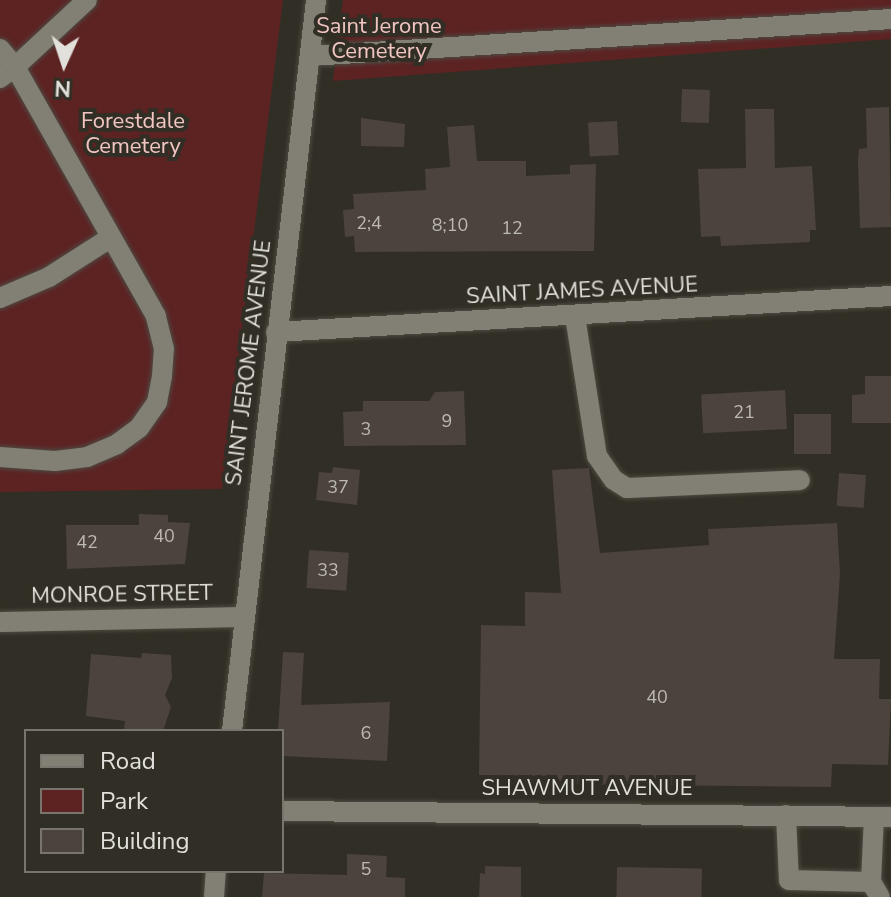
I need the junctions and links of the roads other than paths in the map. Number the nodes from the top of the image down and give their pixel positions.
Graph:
1 (87, 0) edge
2 (316, 0) edge
3 (891, 19) edge
4 (0, 49) edge
5 (310, 56) junction
6 (7, 73) edge
7 (110, 238) junction
8 (891, 296) edge
9 (0, 298) edge
10 (575, 316) junction
11 (276, 332) junction
12 (0, 457) edge
13 (800, 480) dead end
14 (245, 617) junction
15 (0, 622) edge
16 (232, 729) edge
17 (284, 811) edge
18 (786, 815) junction
19 (882, 817) edge
20 (216, 873) edge
21 (876, 889) edge
22 (214, 897) edge

1 - 6 street
2 - 5 street, SAINT JEROME AVENUE
3 - 5 street
4 - 6 street
5 - 11 street, SAINT JEROME AVENUE
6 - 7 street
7 - 9 street
7 - 12 street
8 - 10 street, SAINT JAMES AVENUE
10 - 11 street, SAINT JAMES AVENUE
10 - 13 street
11 - 14 street, SAINT JEROME AVENUE
14 - 15 street, MONROE STREET
14 - 16 street, SAINT JEROME AVENUE
17 - 18 street, SHAWMUT AVENUE
18 - 19 street, SHAWMUT AVENUE
18 - 21 street
19 - 21 street
20 - 22 street

